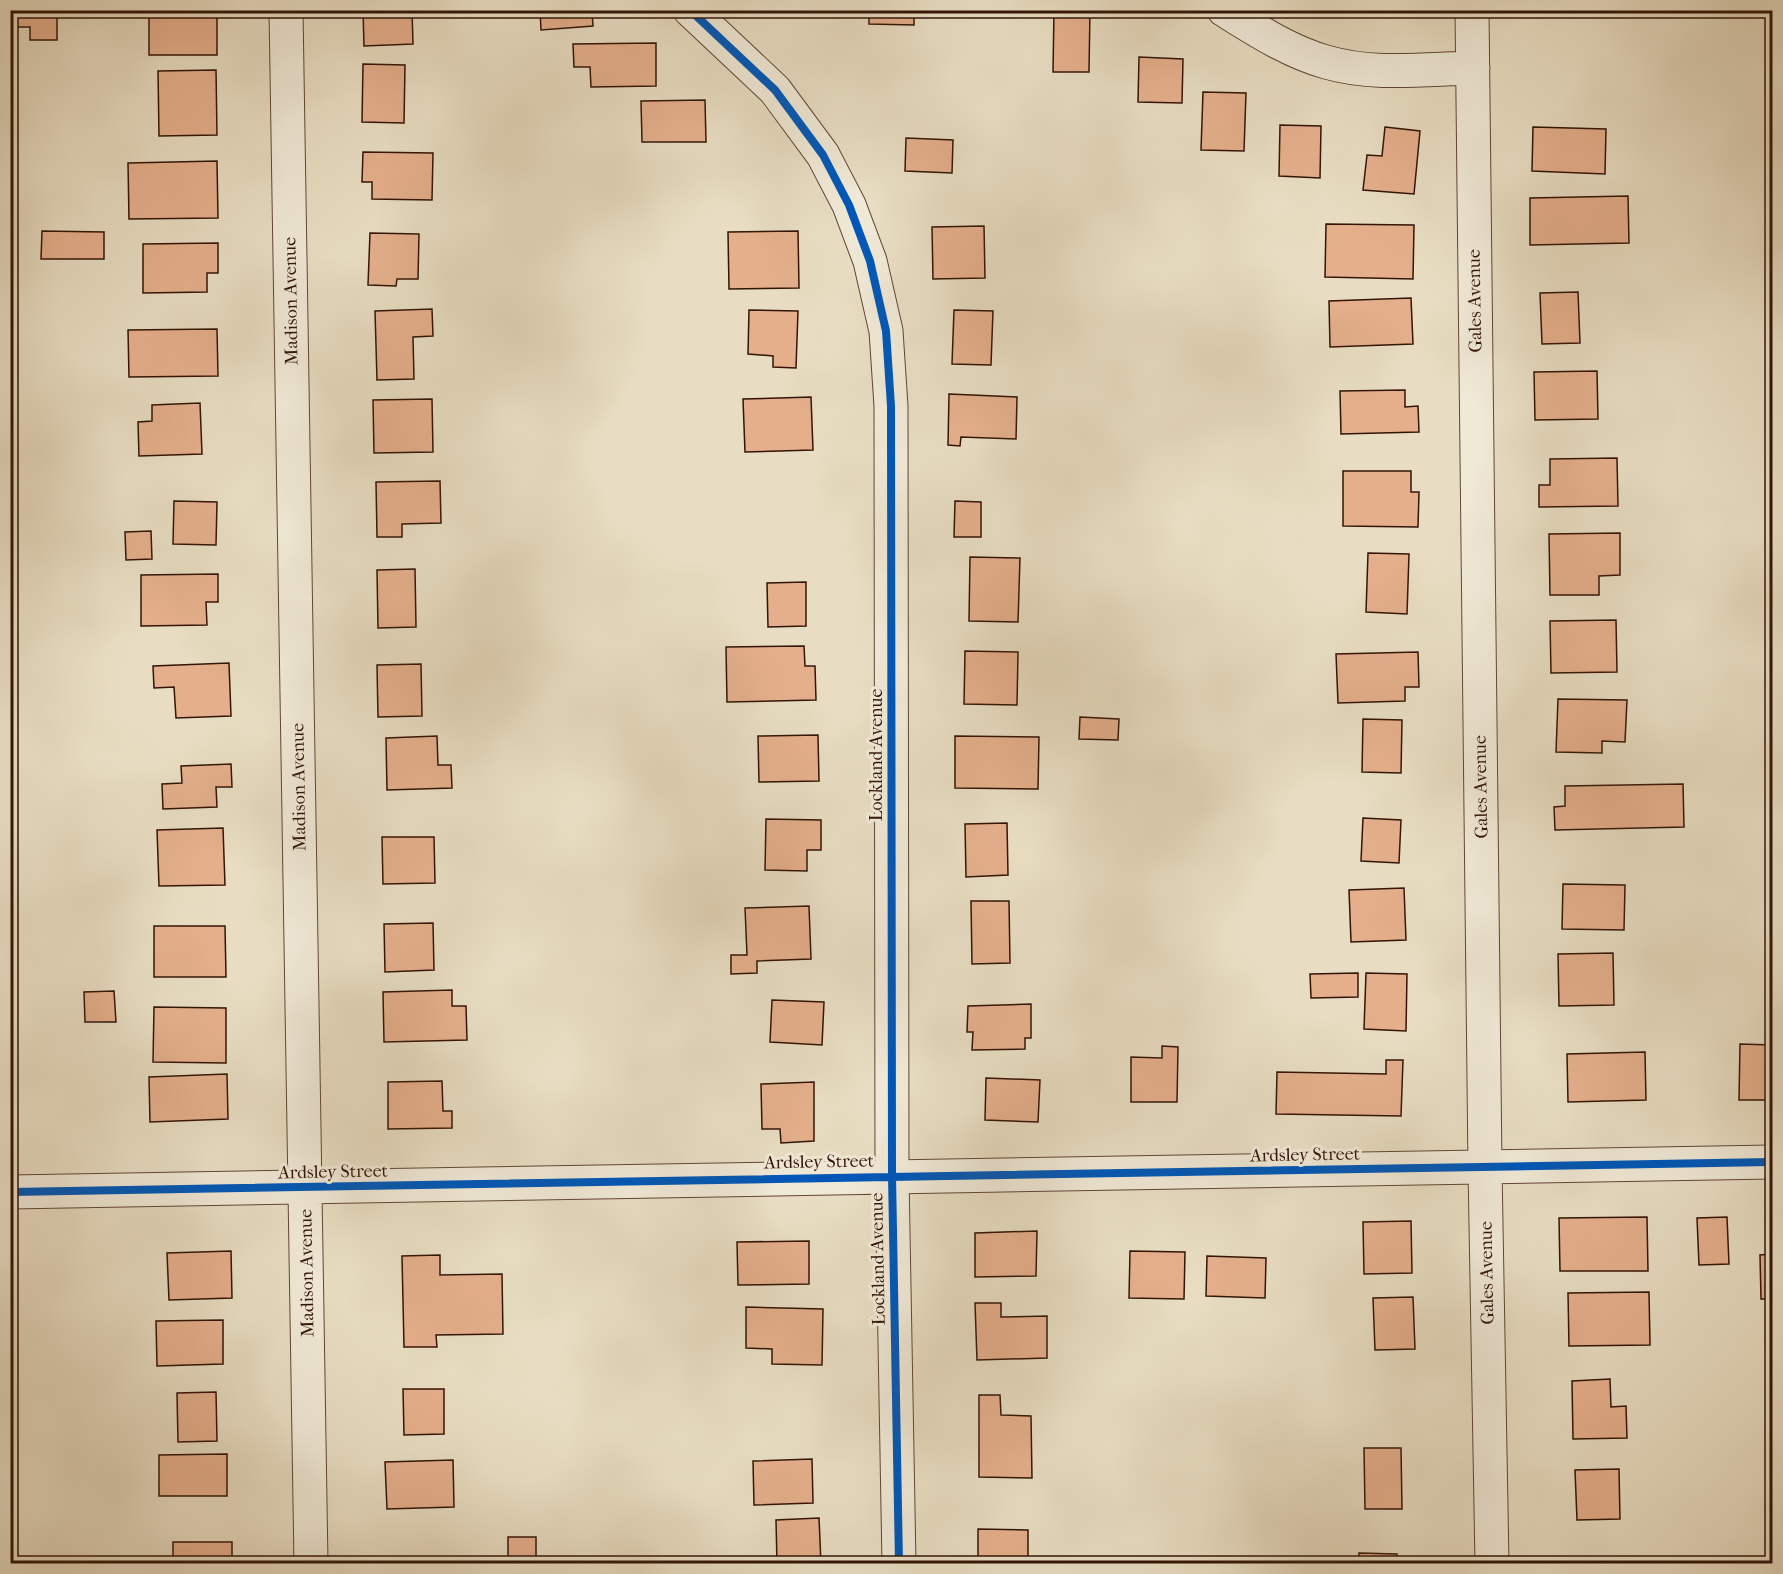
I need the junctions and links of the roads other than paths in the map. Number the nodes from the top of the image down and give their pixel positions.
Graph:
1 (286, 10) edge
2 (690, 10) edge
3 (1224, 10) edge
4 (1472, 10) edge
5 (1473, 68) junction
6 (1773, 1162) edge
7 (1485, 1168) junction
8 (892, 1175) junction
9 (306, 1187) junction
10 (10, 1192) edge
11 (311, 1563) edge
12 (898, 1563) edge
13 (1492, 1563) edge

1 - 9 street, Madison Avenue
2 - 8 street, Lockland Avenue
3 - 5 street
4 - 5 street, Gales Avenue
5 - 7 street, Gales Avenue
6 - 7 street, Ardsley Street
7 - 8 street, Ardsley Street
7 - 13 street, Gales Avenue
8 - 9 street, Ardsley Street
8 - 12 street, Lockland Avenue
9 - 10 street, Ardsley Street
9 - 11 street, Madison Avenue

